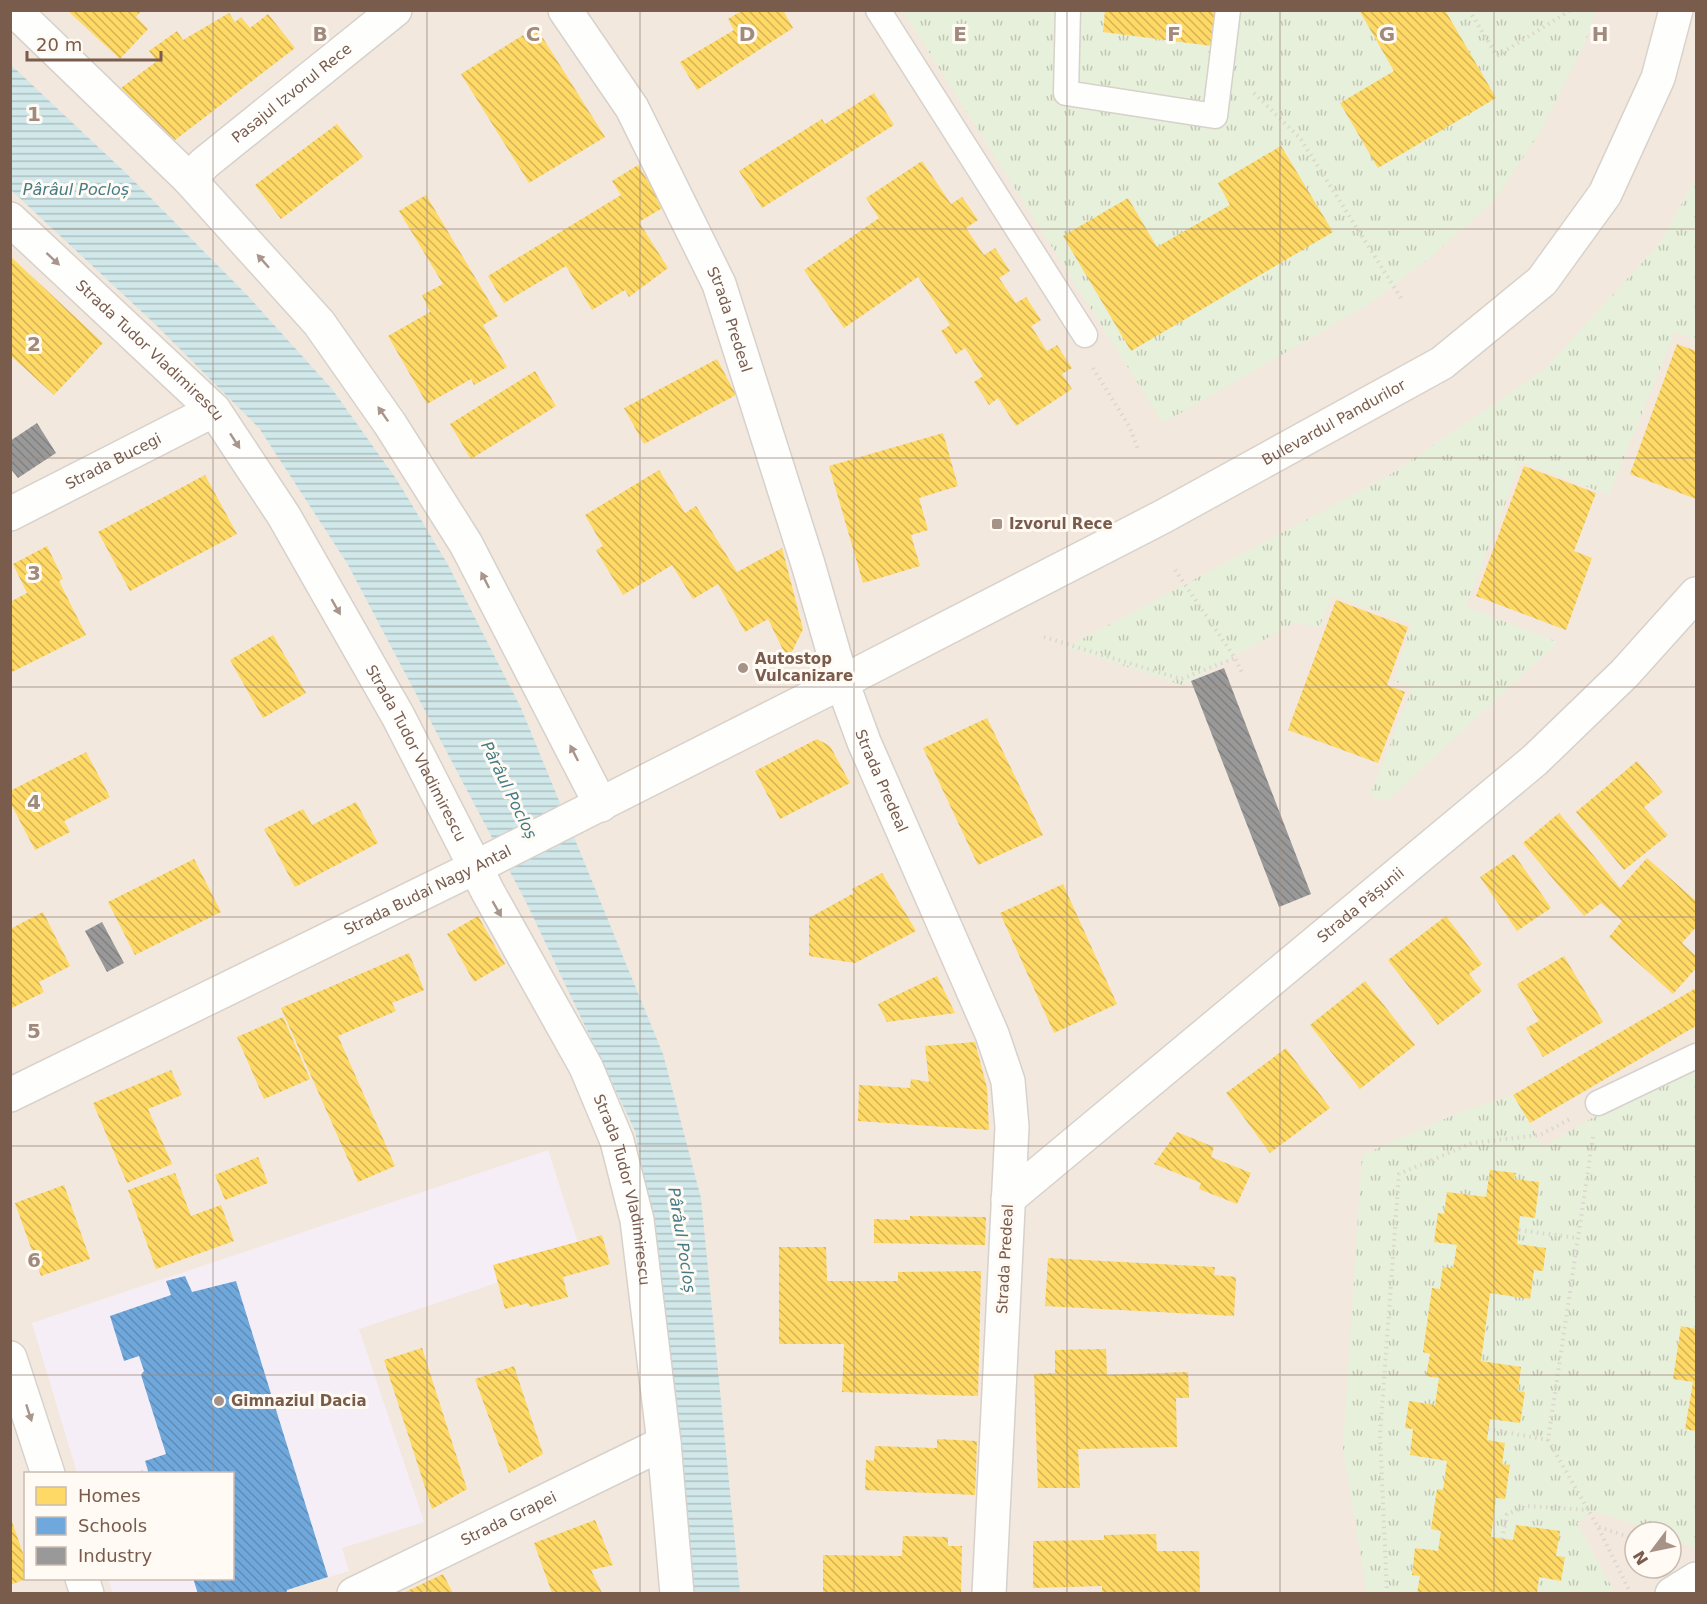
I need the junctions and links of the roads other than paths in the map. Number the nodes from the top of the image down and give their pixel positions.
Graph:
1 (14, 10) edge
2 (395, 10) edge
3 (565, 10) edge
4 (878, 10) edge
5 (1068, 10) edge
6 (1228, 10) edge
7 (1676, 10) edge
8 (189, 179) junction
9 (10, 219) edge
10 (1085, 334) road end
11 (214, 410) junction
12 (10, 514) edge
13 (1696, 594) edge
14 (842, 682) junction
15 (588, 812) junction
16 (479, 865) junction
17 (1696, 1056) edge
18 (10, 1095) edge
19 (1598, 1103) road end
20 (1008, 1199) junction
21 (10, 1358) edge
22 (664, 1443) junction
23 (48, 1472) edge
24 (1696, 1579) edge
25 (354, 1593) edge
26 (676, 1593) edge
27 (989, 1593) edge
28 (1672, 1593) edge

1 - 8 street
2 - 8 street, Pasajul Izvorul Rece
3 - 14 street, Strada Predeal
4 - 10 lane
5 - 6 lane
7 - 14 street, Bulevardul Pandurilor
15 -> 8 street
9 -> 11 street, Strada Tudor Vladimirescu
11 - 12 street, Strada Bucegi
11 -> 16 street, Strada Tudor Vladimirescu
13 - 20 street, Strada Pășunii
14 - 15 street, Strada Budai Nagy Antal
14 - 20 street, Strada Predeal
15 - 16 street, Strada Budai Nagy Antal
16 - 18 street, Strada Budai Nagy Antal
16 -> 22 street, Strada Tudor Vladimirescu
17 - 19 lane
20 - 27 street, Strada Predeal
21 -> 23 street
22 - 25 street, Strada Grapei
22 - 26 street, Strada Tudor Vladimirescu
24 - 28 street

